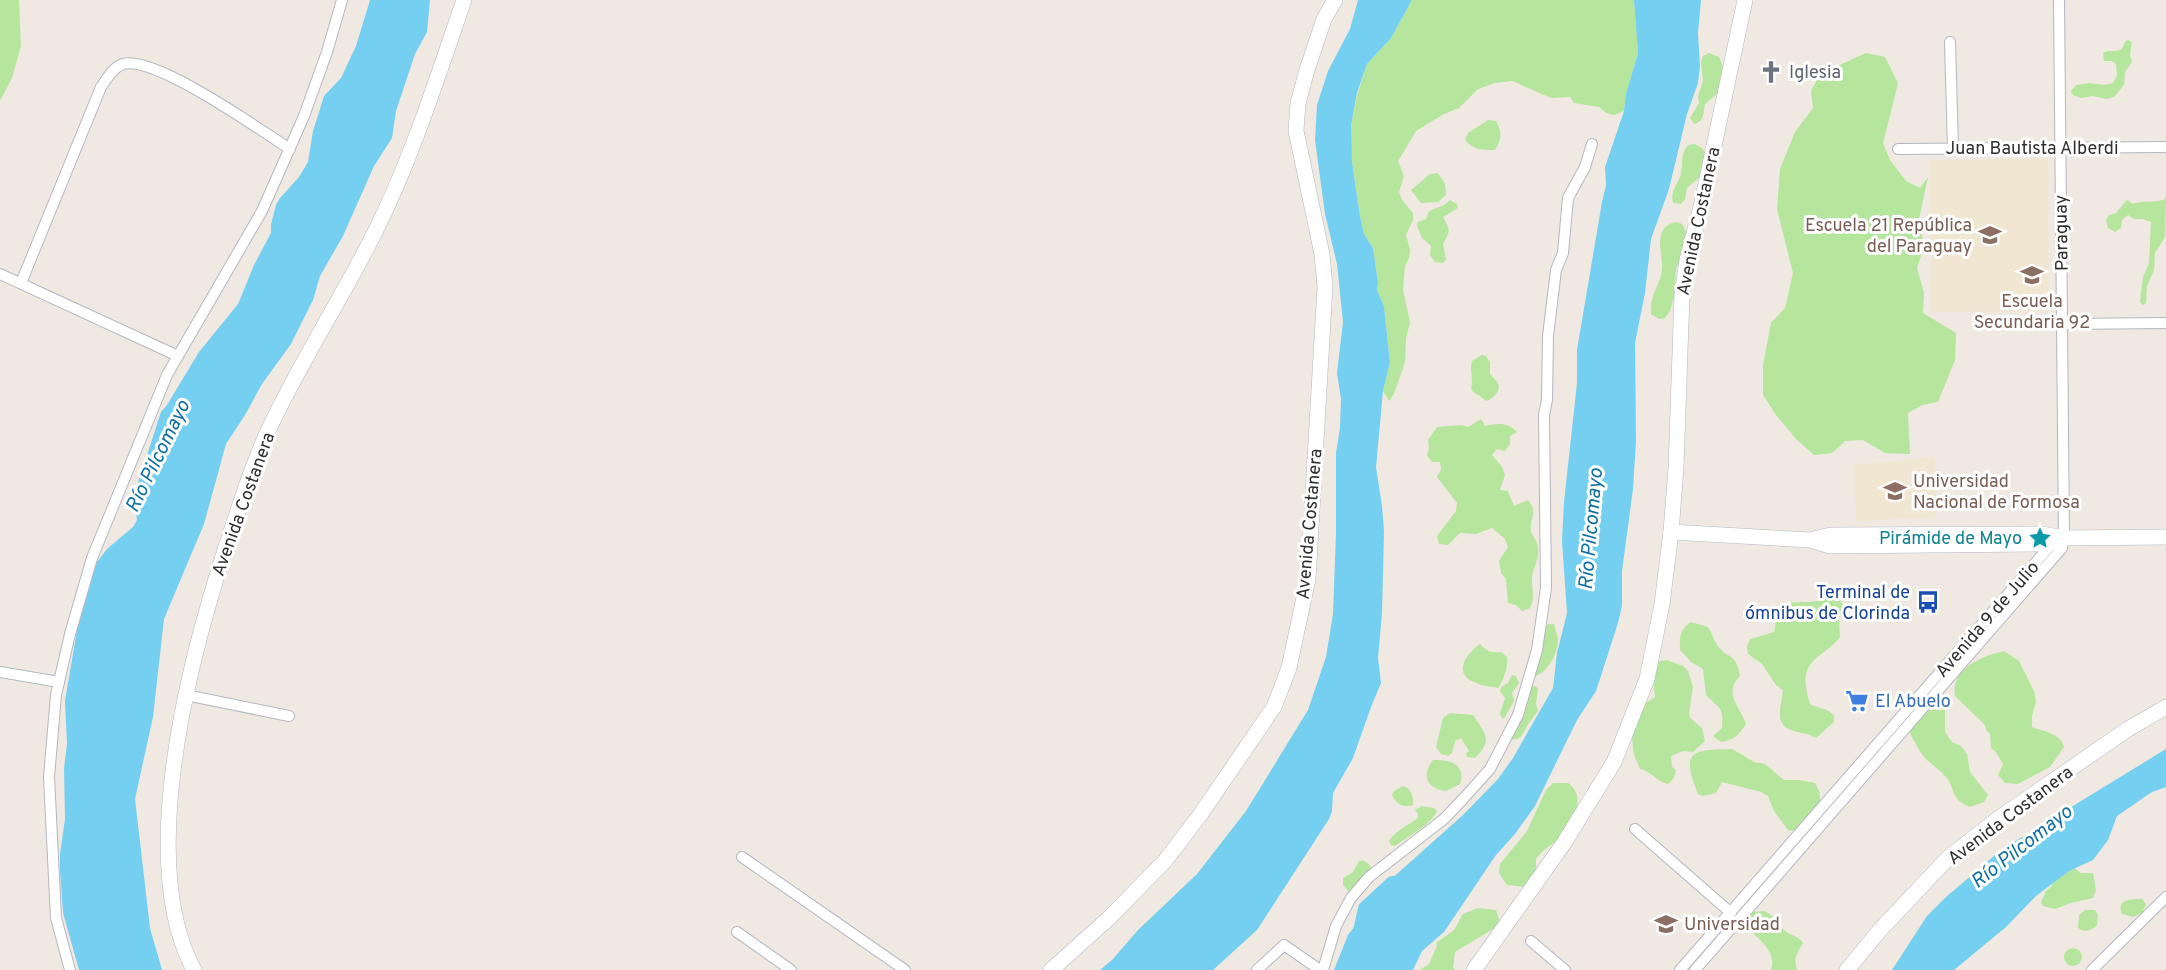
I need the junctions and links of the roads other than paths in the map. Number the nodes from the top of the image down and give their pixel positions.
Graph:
1 (342, 0) edge
2 (464, 0) edge
3 (1335, 0) edge
4 (1745, 0) edge
5 (2059, 0) edge
6 (1950, 42) dead end
7 (1592, 144) dead end
8 (2166, 147) edge
9 (2060, 148) junction
10 (290, 149) junction
11 (1898, 149) dead end
12 (1953, 149) junction
13 (0, 274) edge
14 (21, 283) junction
15 (2166, 323) edge
16 (2062, 324) junction
17 (178, 356) junction
18 (1671, 532) junction
19 (2166, 537) edge
20 (2064, 538) junction
21 (0, 672) edge
22 (59, 682) junction
23 (186, 695) junction
24 (2166, 707) edge
25 (289, 716) dead end
26 (1894, 734) junction
27 (1635, 829) dead end
28 (742, 857) dead end
29 (2166, 897) edge
30 (1731, 913) junction
31 (737, 932) dead end
32 (1531, 941) dead end
33 (1683, 969) edge
34 (70, 970) edge
35 (194, 970) edge
36 (791, 970) edge
37 (905, 970) edge
38 (1051, 970) edge
39 (1257, 970) edge
40 (1322, 970) edge
41 (1474, 970) edge
42 (1565, 970) edge
43 (1695, 970) edge
44 (1847, 970) edge
45 (2092, 970) edge

1 - 10 street
2 - 23 street, Avenida Costanera
3 - 38 street, Avenida Costanera
4 - 18 street, Avenida Costanera
5 - 9 street, Paraguay
6 - 12 street
7 - 40 street
8 - 9 street, Juan Bautista Alberdi
9 - 12 street, Juan Bautista Alberdi
9 - 16 street, Paraguay
10 - 14 street
10 - 17 street
11 - 12 street, Juan Bautista Alberdi
13 - 14 street
14 - 17 street
15 - 16 street
16 - 20 street, Paraguay
17 - 22 street
18 - 20 street
18 - 41 street, Avenida Costanera
19 - 20 street
20 - 26 street, Avenida 9 de Julio
21 - 22 street
22 - 34 street
23 - 25 street
23 - 35 street, Avenida Costanera
24 - 44 street, Avenida Costanera
26 - 30 street, Avenida 9 de Julio
26 - 43 street, Avenida 9 de Julio
27 - 30 street
28 - 37 street
29 - 45 street
30 - 33 street, Avenida 9 de Julio
31 - 36 street
32 - 42 street
39 - 40 street

